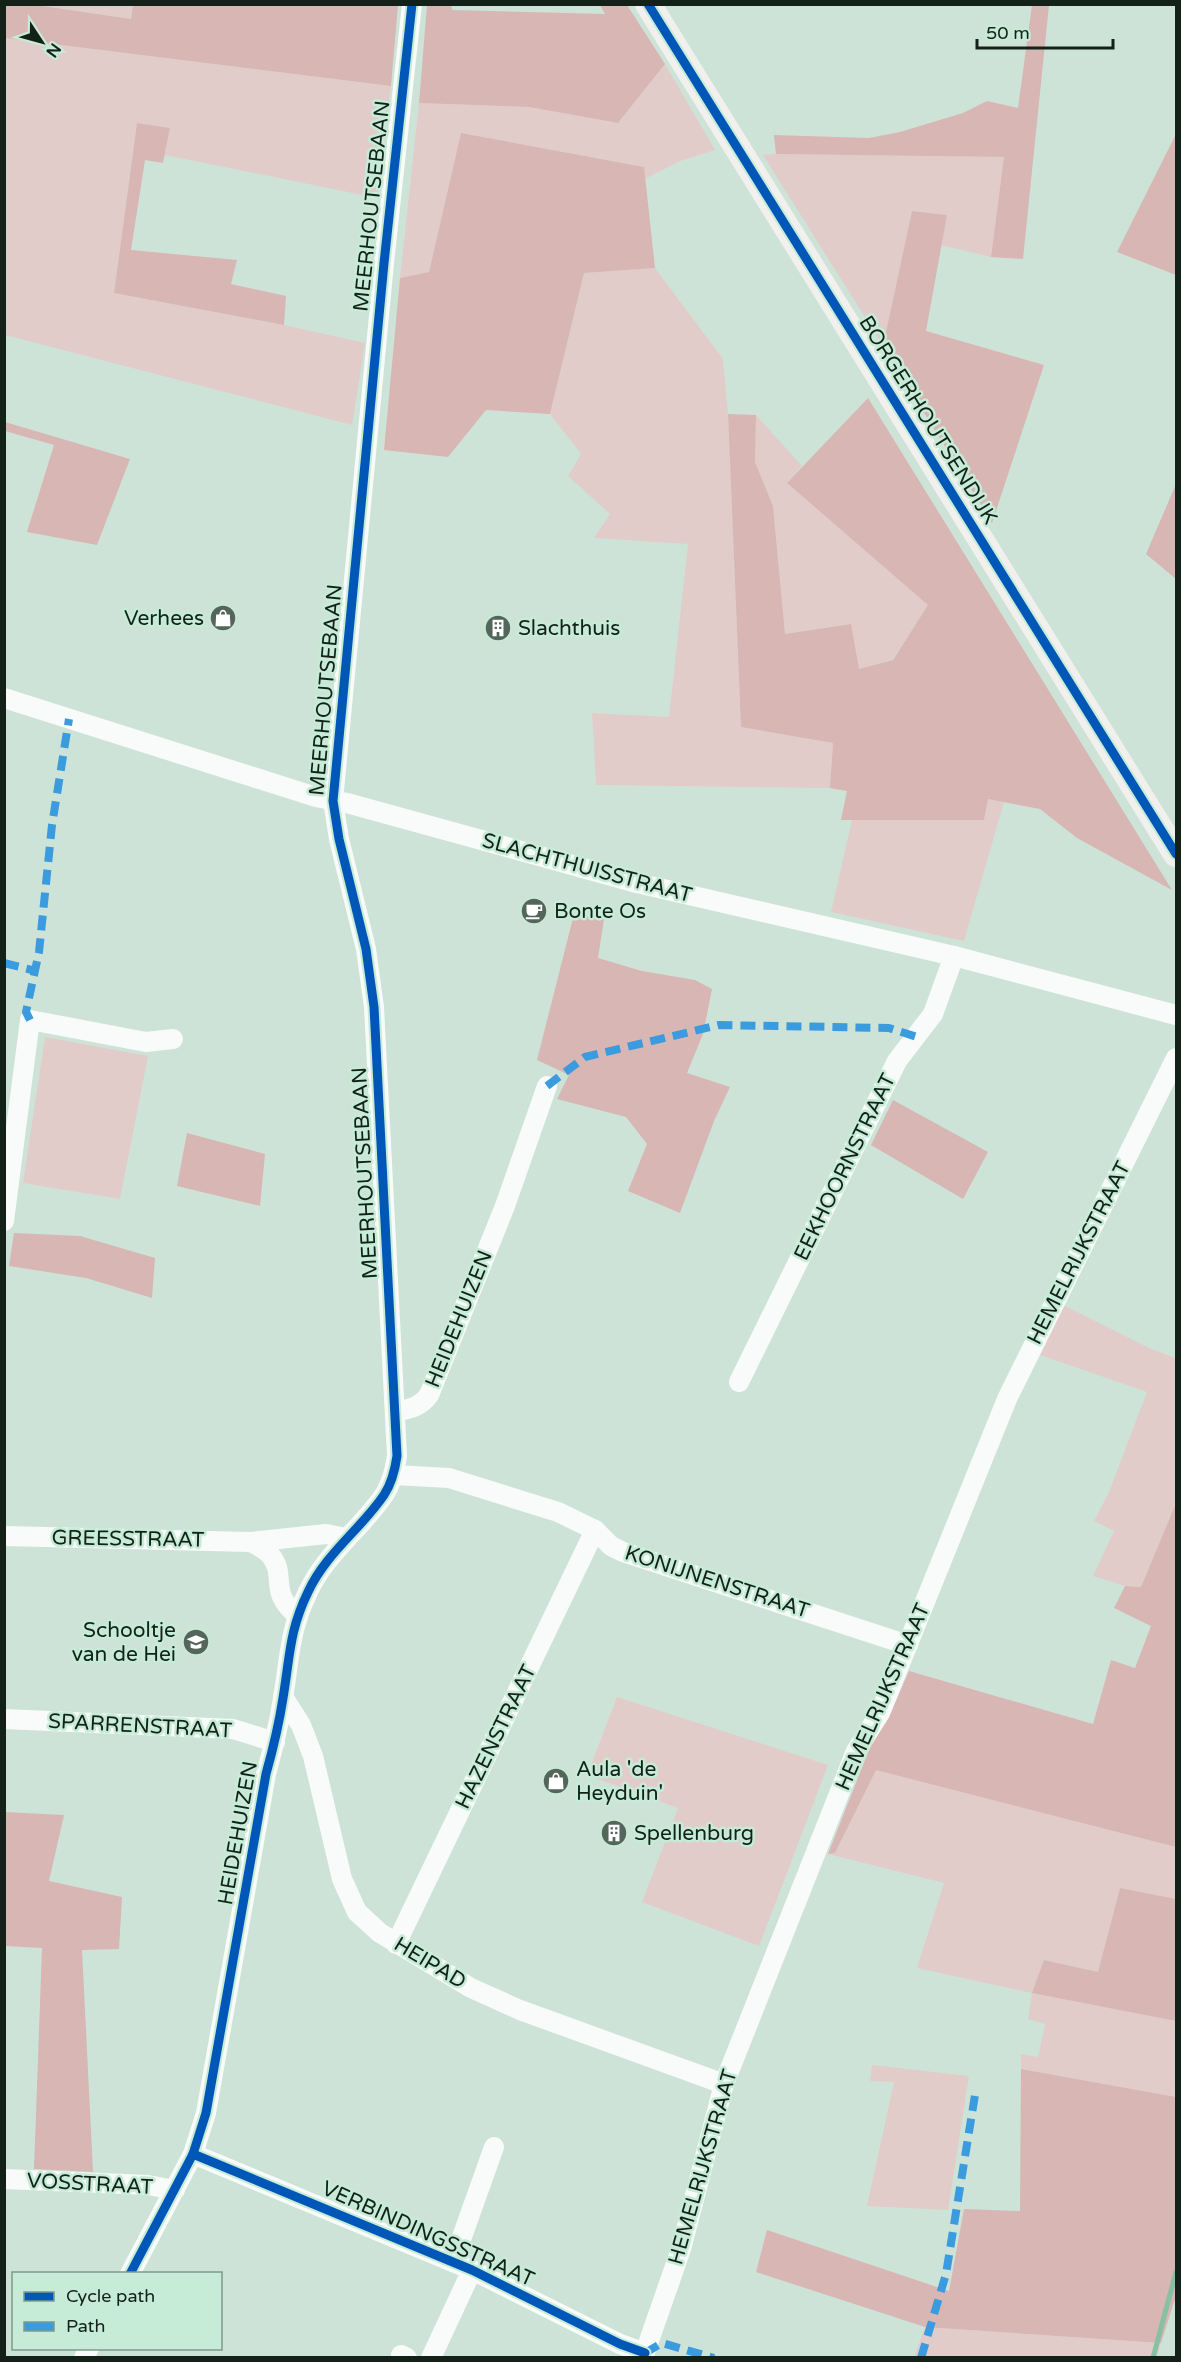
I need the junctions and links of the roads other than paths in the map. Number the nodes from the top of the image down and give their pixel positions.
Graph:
1 (412, 4) edge
2 (648, 4) edge
3 (4, 698) edge
4 (333, 801) junction
5 (1176, 854) edge
6 (954, 956) junction
7 (1176, 1015) edge
8 (173, 1039) dead end
9 (1176, 1058) edge
10 (547, 1086) dead end
11 (4, 1221) edge
12 (739, 1382) dead end
13 (395, 1412) junction
14 (394, 1475) junction
15 (596, 1530) junction
16 (4, 1536) edge
17 (346, 1538) junction
18 (251, 1542) junction
19 (297, 1615) junction
20 (908, 1645) junction
21 (283, 1697) junction
22 (4, 1719) edge
23 (275, 1742) junction
24 (396, 1944) junction
25 (724, 2084) junction
26 (494, 2147) dead end
27 (193, 2154) junction
28 (4, 2179) edge
29 (176, 2190) junction
30 (453, 2262) junction
31 (472, 2270) junction
32 (131, 2272) edge
33 (644, 2355) edge
34 (431, 2358) edge

1 - 4 street, MEERHOUTSEBAAN
2 - 5 main road, BORGERHOUTSENDIJK
3 - 4 street, SLACHTHUISSTRAAT
4 - 6 street, SLACHTHUISSTRAAT
4 - 13 street, MEERHOUTSEBAAN
6 - 7 street, SLACHTHUISSTRAAT
6 - 12 street, EEKHOORNSTRAAT
8 - 11 street
9 - 20 street, HEMELRIJKSTRAAT
10 - 13 street, HEIDEHUIZEN
13 - 14 street, HEIDEHUIZEN
14 - 15 street, KONIJNENSTRAAT
14 - 17 street, HEIDEHUIZEN
15 - 20 street, KONIJNENSTRAAT
15 - 24 street, HAZENSTRAAT
16 - 18 street, GREESSTRAAT
17 - 18 street, GREESSTRAAT
17 - 19 street, HEIDEHUIZEN
18 - 19 street
19 - 21 street, HEIDEHUIZEN
20 - 25 street, HEMELRIJKSTRAAT
21 - 23 street, HEIDEHUIZEN
21 - 24 street, HEIPAD
22 - 23 street, SPARRENSTRAAT
23 - 27 street, HEIDEHUIZEN
24 - 25 street, HEIPAD
25 - 33 street, HEMELRIJKSTRAAT
26 - 30 street, VERBINDINGSSTRAAT
27 - 29 street, HEIDEHUIZEN
27 - 30 street, VERBINDINGSSTRAAT
28 - 29 street, VOSSTRAAT
29 - 32 street, HEIDEHUIZEN
30 - 31 street, VERBINDINGSSTRAAT
31 - 33 street, VERBINDINGSSTRAAT
31 - 34 street, VERBINDINGSSTRAAT

